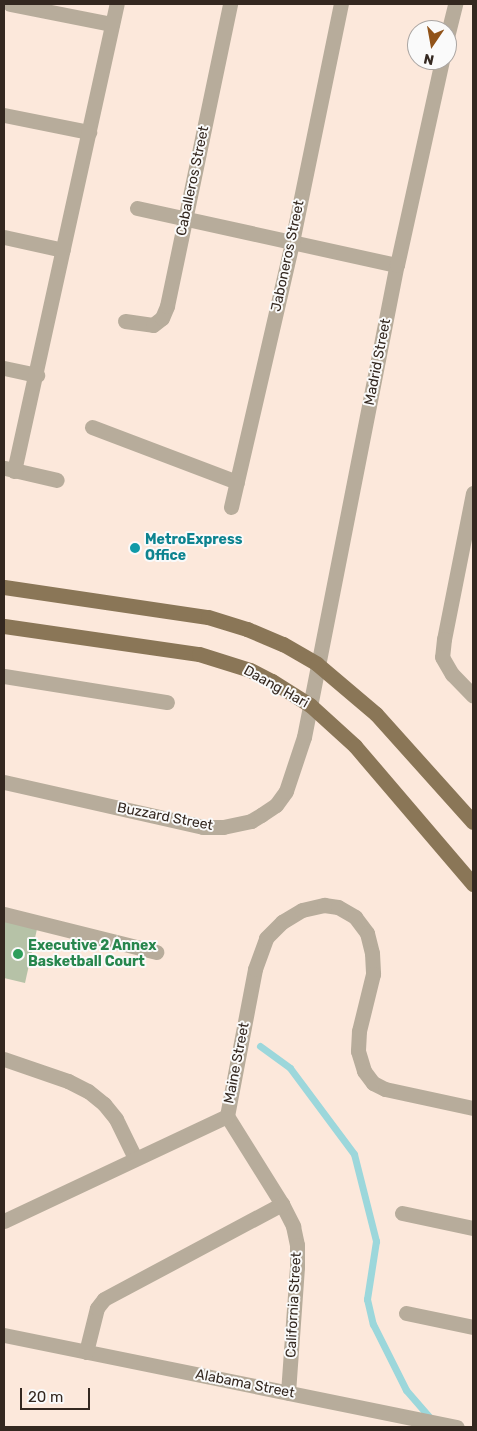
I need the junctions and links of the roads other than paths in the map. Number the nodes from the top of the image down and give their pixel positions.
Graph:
1 (10, 4) edge
2 (117, 4) edge
3 (227, 4) edge
4 (341, 4) edge
5 (455, 4) edge
6 (451, 20) edge
7 (112, 24) junction
8 (440, 70) edge
9 (4, 115) edge
10 (89, 132) junction
11 (137, 208) dead end
12 (185, 220) junction
13 (4, 237) edge
14 (292, 242) junction
15 (63, 250) junction
16 (397, 265) junction
17 (125, 321) dead end
18 (4, 368) edge
19 (37, 375) junction
20 (92, 427) dead end
21 (9, 469) edge
22 (57, 480) dead end
23 (237, 482) junction
24 (473, 493) edge
25 (231, 507) dead end
26 (4, 587) edge
27 (4, 626) edge
28 (317, 664) junction
29 (4, 676) edge
30 (473, 696) edge
31 (167, 702) dead end
32 (310, 705) junction
33 (4, 782) edge
34 (473, 822) edge
35 (473, 884) edge
36 (4, 914) edge
37 (156, 952) dead end
38 (4, 1060) edge
39 (473, 1108) edge
40 (227, 1116) junction
41 (135, 1158) junction
42 (282, 1204) junction
43 (402, 1213) dead end
44 (4, 1221) edge
45 (473, 1228) edge
46 (406, 1314) dead end
47 (473, 1327) edge
48 (4, 1335) edge
49 (86, 1352) junction
50 (288, 1393) junction
51 (457, 1427) edge

1 - 7 street
2 - 7 street
3 - 12 street, Caballeros Street
4 - 14 street, Jaboneros Street
5 - 6 street
7 - 10 street
8 - 16 street, Madrid Street
9 - 10 street
10 - 15 street
11 - 12 street
12 - 14 street
12 - 17 street, Caballeros Street
13 - 15 street
14 - 16 street
14 - 23 street, Jaboneros Street
15 - 19 street
16 - 28 street, Madrid Street
18 - 19 street
19 - 21 street
20 - 23 street
21 - 22 street
23 - 25 street, Jaboneros Street
24 - 30 street
26 - 28 main road
27 - 32 main road, Daang Hari
28 - 32 street, Madrid Street
28 - 34 main road
29 - 31 street
32 - 33 street, Buzzard Street
32 - 35 main road, Daang Hari
36 - 37 street
38 - 41 street
39 - 40 street, Maine Street
40 - 41 street, Maine Street
40 - 42 street, California Street
41 - 44 street, Maine Street
42 - 49 street
42 - 50 street, California Street
43 - 45 street
46 - 47 street
48 - 49 street, Alabama Street
49 - 50 street, Alabama Street
50 - 51 street, Alabama Street

